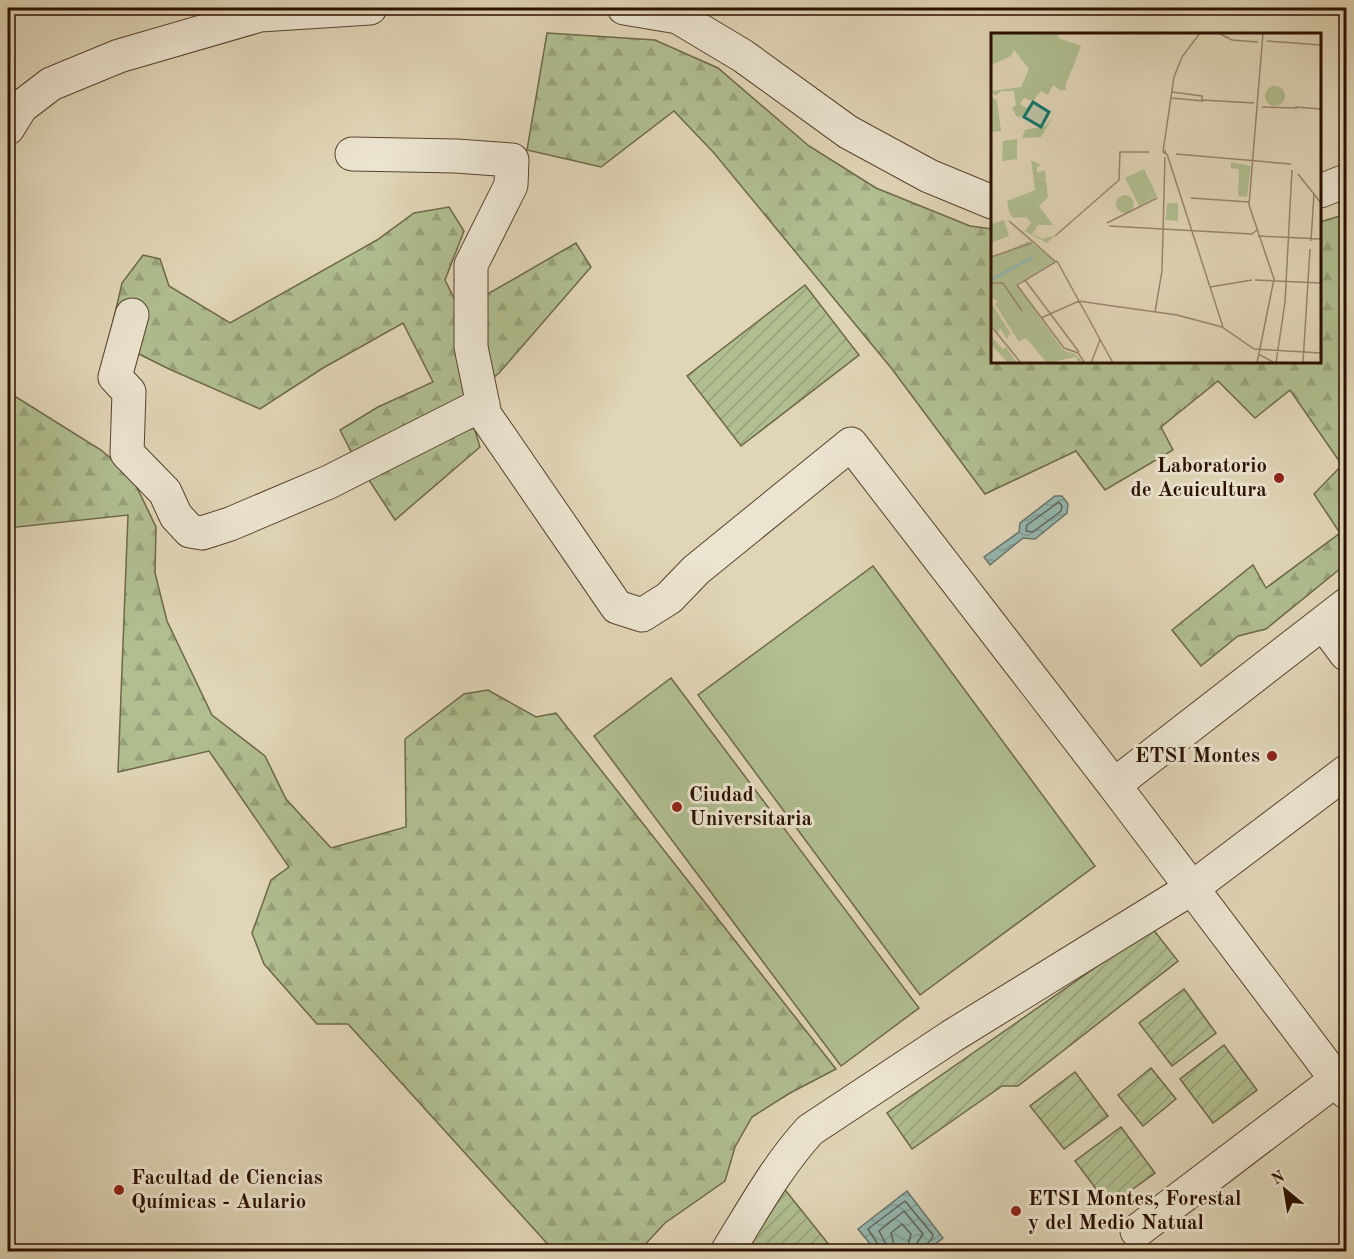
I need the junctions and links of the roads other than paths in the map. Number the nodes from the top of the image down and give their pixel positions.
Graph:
1 (370, 8) edge
2 (624, 8) edge
3 (8, 128) edge
4 (352, 154) dead end
5 (1347, 181) edge
6 (1321, 190) edge
7 (991, 201) edge
8 (132, 315) dead end
9 (483, 404) junction
10 (1335, 614) edge
11 (1347, 654) edge
12 (1347, 772) edge
13 (1114, 785) junction
14 (1192, 888) junction
15 (1342, 1086) edge
16 (1137, 1231) dead end
17 (727, 1251) edge

1 - 3 street
2 - 7 street
4 - 9 street
5 - 6 street
8 - 9 street
9 - 13 street
10 - 11 street
10 - 13 street
12 - 14 street
13 - 14 street
14 - 15 street
14 - 17 street
15 - 16 street

